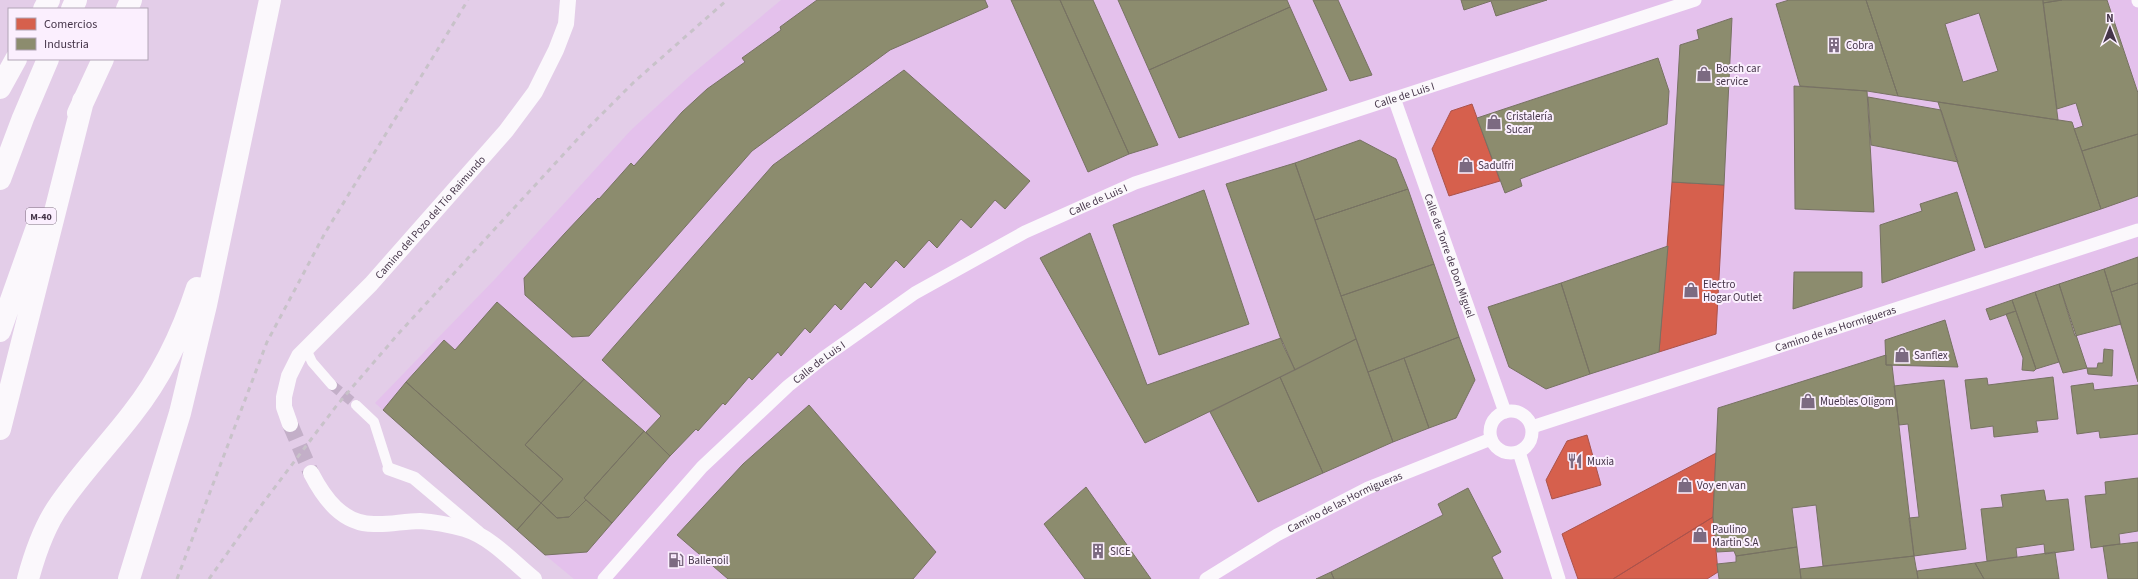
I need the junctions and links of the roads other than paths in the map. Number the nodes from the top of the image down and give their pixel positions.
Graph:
1 (270, 0) edge
2 (568, 0) edge
3 (1695, 0) edge
4 (15, 60) edge
5 (48, 60) edge
6 (103, 60) edge
7 (0, 88) edge
8 (1394, 98) junction
9 (83, 100) junction
10 (0, 179) edge
11 (228, 196) junction
12 (2138, 230) edge
13 (0, 331) edge
14 (306, 349) junction
15 (332, 385) tunnel mouth
16 (356, 405) tunnel mouth
17 (1505, 412) junction
18 (290, 424) tunnel mouth
19 (1532, 427) junction
20 (0, 429) edge
21 (1491, 439) junction
22 (1519, 452) junction
23 (389, 470) joint
24 (311, 473) tunnel mouth
25 (485, 538) junction
26 (28, 579) edge
27 (129, 579) edge
28 (534, 579) edge
29 (604, 579) edge
30 (1206, 579) edge
31 (1559, 579) edge

1 - 11 highway
2 - 14 street, Camino del Pozo del Tío Raimundo
3 - 8 street, Calle de Luis I
4 - 7 highway
5 - 10 highway
6 - 9 highway, M-40
8 - 17 street, Calle de Torre de Don Miguel
8 - 29 street, Calle de Luis I
9 - 13 highway, M-40
9 - 20 highway
11 - 26 highway
11 - 27 highway
12 - 19 street, Camino de las Hormigueras
14 - 15 street
14 - 18 street, Camino del Pozo del Tío Raimundo
16 - 23 street
17 - 19 street
17 - 21 street
19 - 22 street
21 - 22 street
21 - 30 street, Camino de las Hormigueras
22 - 31 street
23 - 25 street
24 - 25 street
25 - 28 street

